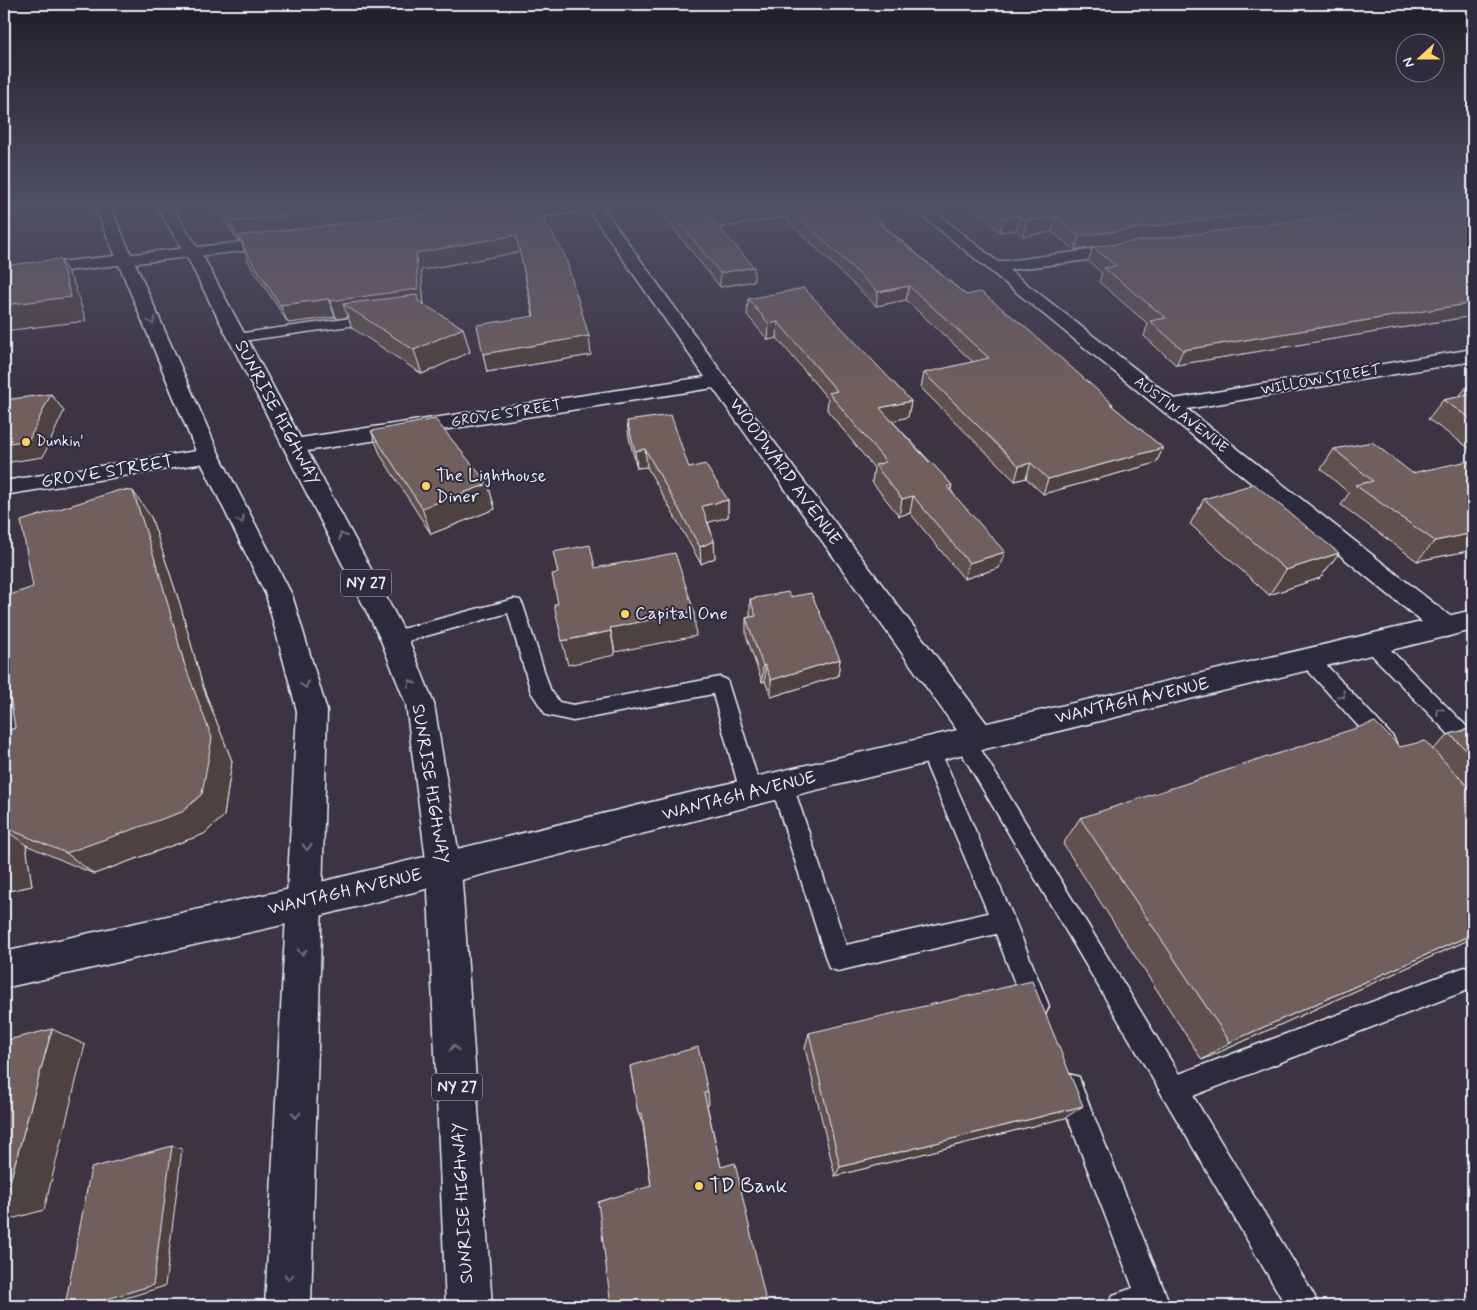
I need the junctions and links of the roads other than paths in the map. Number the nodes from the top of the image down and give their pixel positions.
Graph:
1 (78, 265) edge
2 (128, 265) edge
3 (199, 265) edge
4 (637, 265) edge
5 (993, 265) edge
6 (1009, 265) edge
7 (995, 267) junction
8 (4, 273) edge
9 (383, 318) edge
10 (236, 338) junction
11 (1473, 355) edge
12 (718, 381) junction
13 (1170, 406) junction
14 (294, 446) junction
15 (209, 456) junction
16 (4, 488) edge
17 (1460, 624) edge
18 (394, 638) junction
19 (1374, 644) junction
20 (1309, 659) junction
21 (973, 739) junction
22 (1473, 746) edge
23 (930, 750) junction
24 (1401, 759) edge
25 (782, 784) junction
26 (751, 792) junction
27 (444, 868) junction
28 (304, 903) junction
29 (1003, 921) junction
30 (4, 970) edge
31 (1473, 976) edge
32 (1046, 1031) edge
33 (1061, 1068) edge
34 (1173, 1090) junction
35 (288, 1306) edge
36 (469, 1306) edge
37 (1124, 1306) edge
38 (1303, 1306) edge

1 - 8 main road
2 -> 15 main road
3 - 10 main road, SUNRISE HIGHWAY / NY 27
4 - 12 main road, WOODWARD AVENUE
5 - 7 main road, AUSTIN AVENUE
6 - 7 main road
7 - 13 main road, AUSTIN AVENUE
9 - 10 lane
10 - 14 main road, SUNRISE HIGHWAY / NY 27
11 - 13 main road, WILLOW STREET
12 - 14 main road, GROVE STREET
12 - 21 main road, WOODWARD AVENUE
13 - 17 main road, AUSTIN AVENUE
18 -> 14 main road, SUNRISE HIGHWAY / NY 27
15 - 16 main road, GROVE STREET
15 -> 28 main road
17 - 19 main road, WANTAGH AVENUE
18 - 26 lane
27 -> 18 main road, SUNRISE HIGHWAY / NY 27
19 - 20 main road, WANTAGH AVENUE
22 -> 19 lane
20 - 21 main road, WANTAGH AVENUE
20 -> 24 lane
21 - 23 main road, WANTAGH AVENUE
21 - 34 lane
23 - 25 main road, WANTAGH AVENUE
23 - 29 lane
25 - 26 main road, WANTAGH AVENUE
25 - 29 lane
26 - 27 main road, WANTAGH AVENUE
27 - 28 main road, WANTAGH AVENUE
36 -> 27 main road, SUNRISE HIGHWAY / NY 27
28 - 30 main road, WANTAGH AVENUE
28 -> 35 main road
29 - 32 lane
31 - 34 lane
33 - 37 lane
34 - 38 lane

